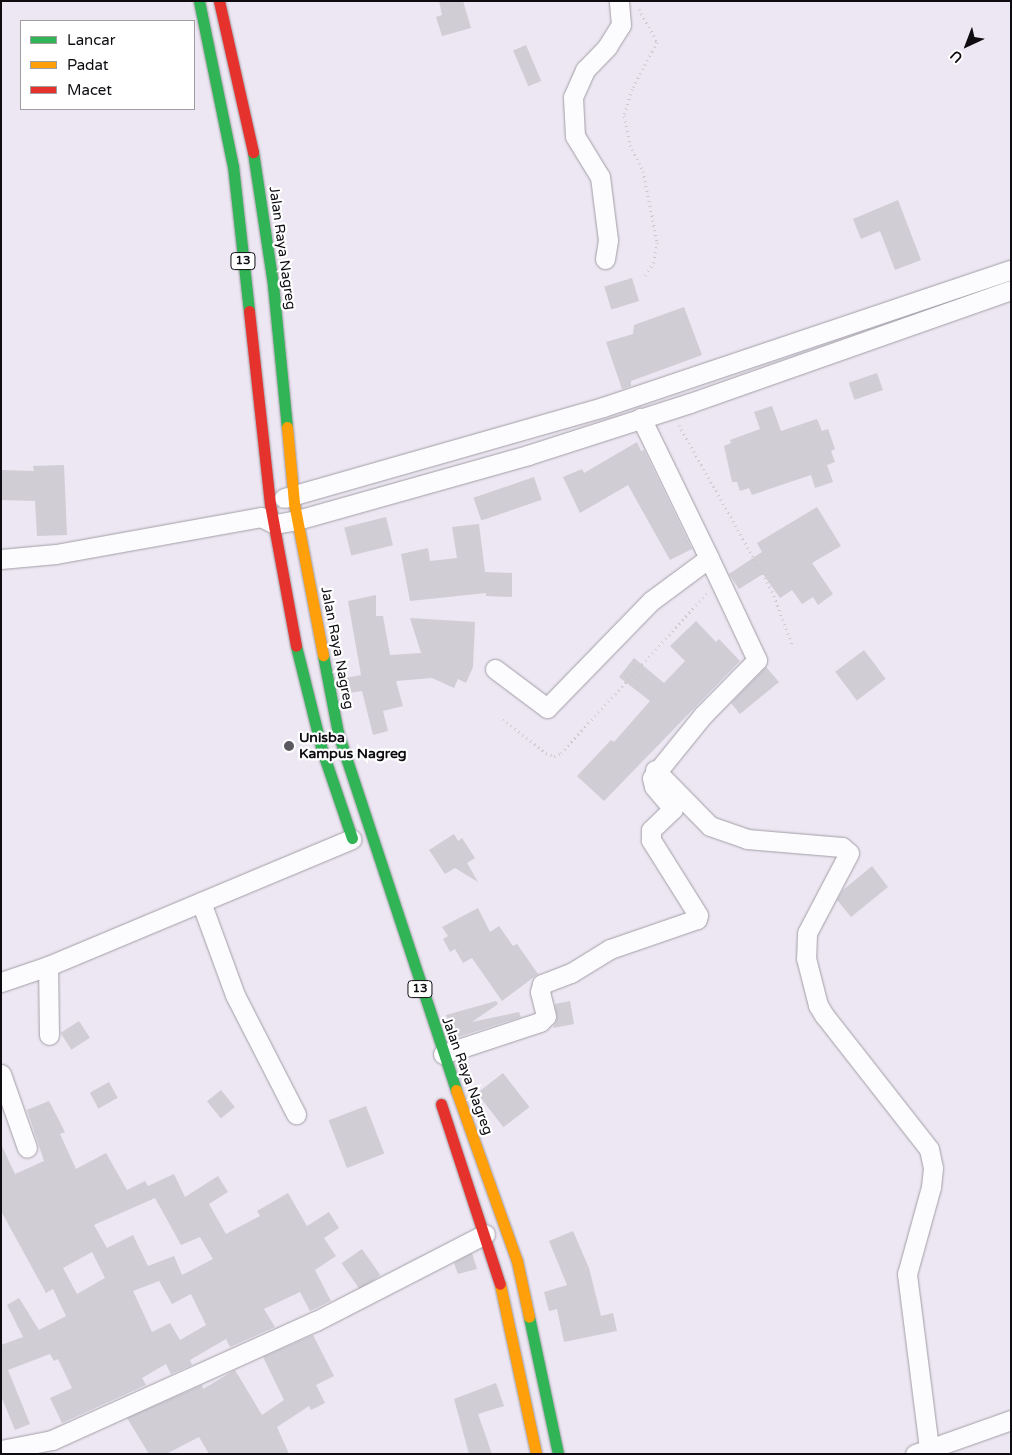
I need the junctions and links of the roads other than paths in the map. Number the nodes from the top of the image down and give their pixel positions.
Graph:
1 (199, 1) edge
2 (219, 1) edge
3 (619, 1) edge
4 (605, 259) dead end
5 (1011, 270) edge
6 (1011, 290) edge
7 (603, 407) junction
8 (641, 418) junction
9 (609, 429) junction
10 (293, 493) junction
11 (269, 515) junction
12 (297, 520) junction
13 (709, 558) junction
14 (1, 559) edge
15 (495, 669) dead end
16 (655, 770) junction
17 (354, 844) joint
18 (201, 902) junction
19 (48, 966) junction
20 (1, 982) edge
21 (49, 1035) dead end
22 (443, 1054) junction
23 (1, 1074) edge
24 (438, 1093) dead end
25 (296, 1114) dead end
26 (27, 1148) dead end
27 (485, 1234) junction
28 (1011, 1420) edge
29 (1, 1450) edge
30 (922, 1452) edge
31 (536, 1454) edge
32 (558, 1454) edge

1 - 11 highway, 13
2 - 10 highway, Jalan Raya Nagreg / 13
3 - 4 street
5 - 7 street
6 - 8 street
7 - 9 street
7 - 10 street
8 - 9 street
8 - 13 street
9 - 12 street
10 - 11 street
10 - 12 highway, Jalan Raya Nagreg / 13
11 - 12 street
11 - 14 street
11 - 17 highway, 13
12 - 22 highway, Jalan Raya Nagreg / 13
13 - 15 street
13 - 16 street
16 - 22 street
16 - 30 street
17 - 18 street
18 - 19 street
18 - 25 street
19 - 20 street
19 - 21 street
22 - 32 highway, Jalan Raya Nagreg / 13
23 - 26 street
24 - 27 highway
27 - 29 street
27 - 31 highway
28 - 30 street

